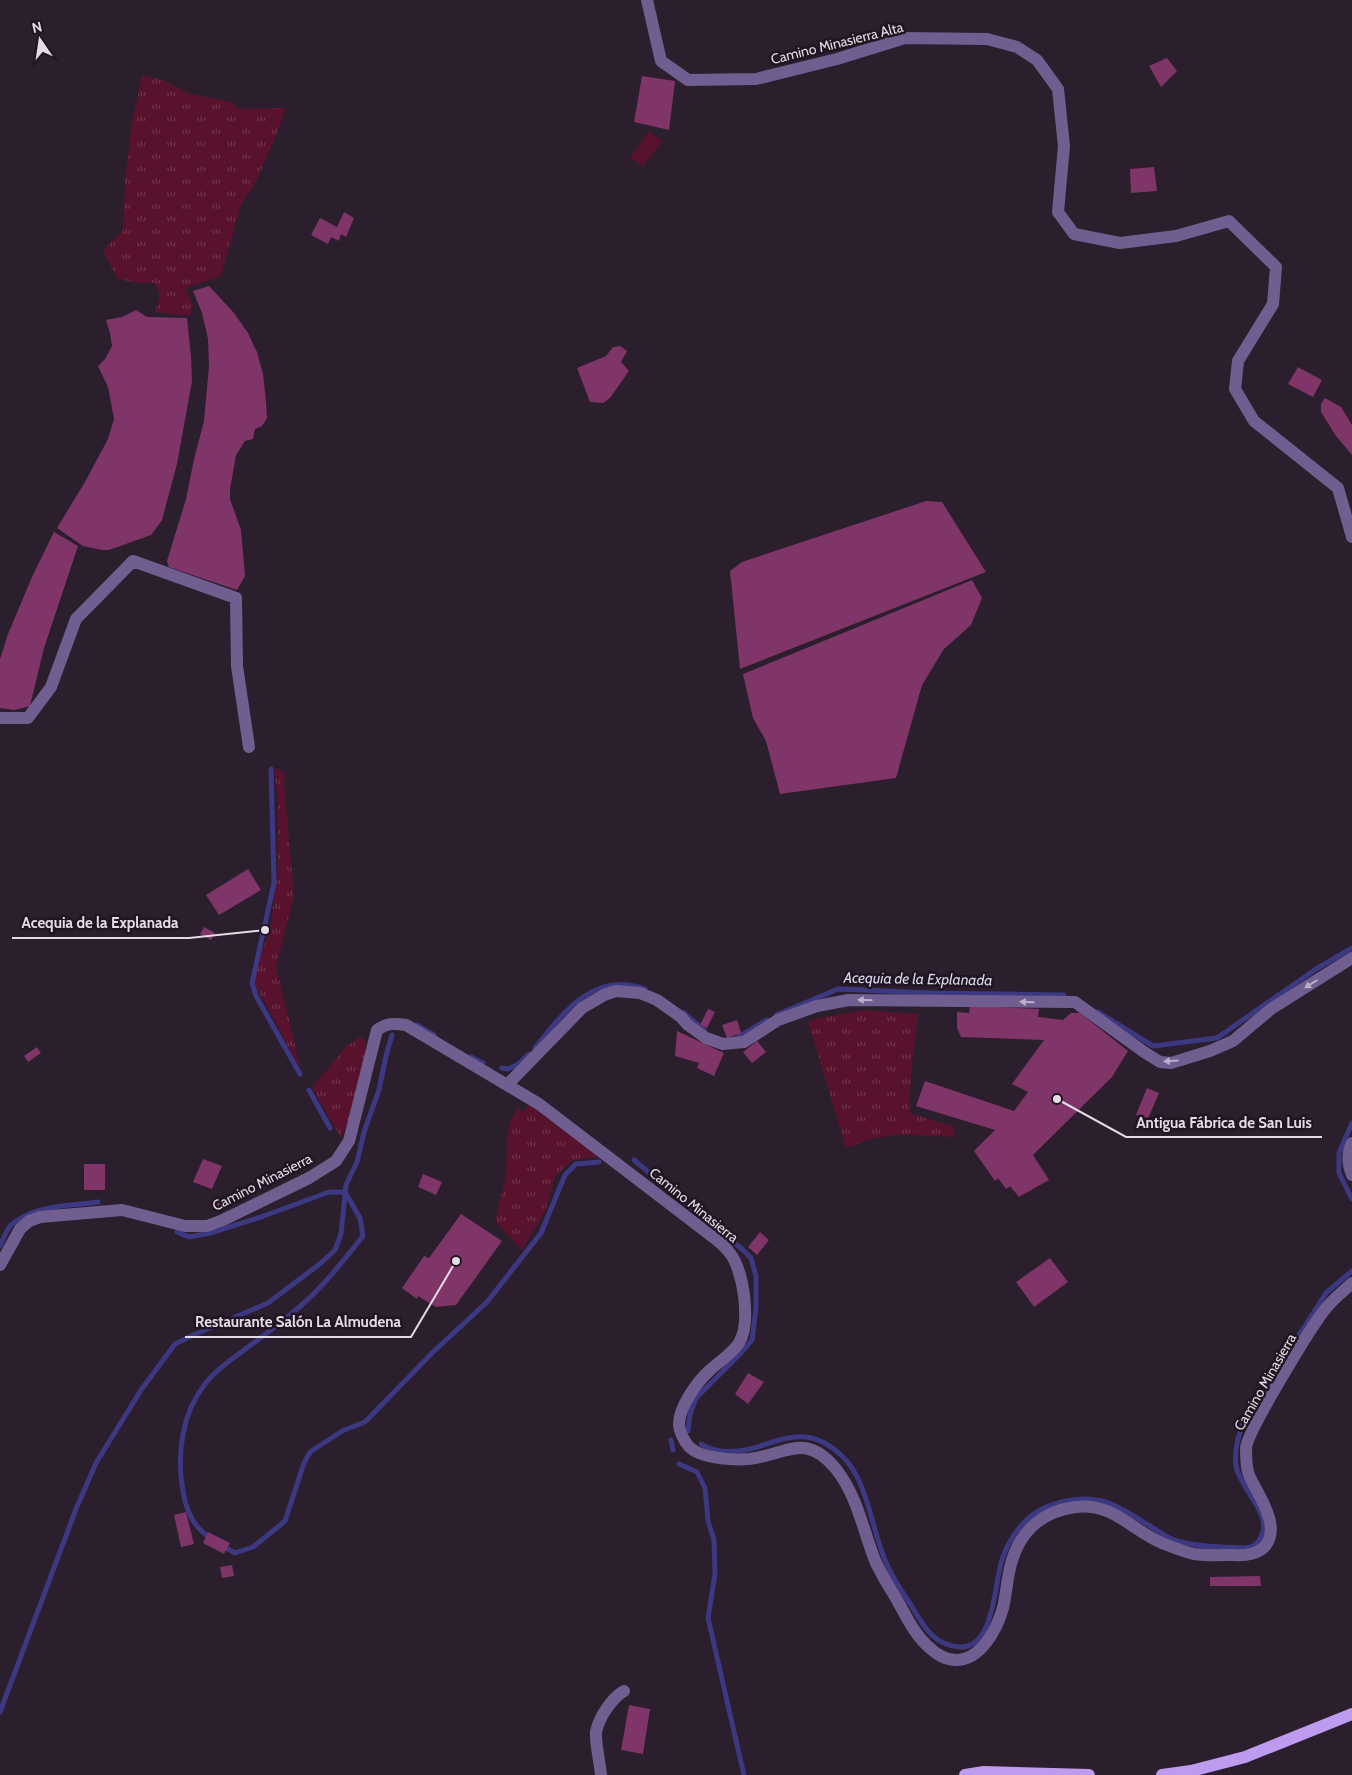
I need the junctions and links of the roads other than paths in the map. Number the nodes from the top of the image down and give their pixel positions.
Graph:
1 (647, 0) edge
2 (1352, 537) edge
3 (0, 718) edge
4 (250, 746) dead end
5 (1352, 958) edge
6 (508, 1084) junction
7 (1352, 1143) edge
8 (1352, 1175) edge
9 (0, 1265) edge
10 (1352, 1283) edge
11 (624, 1691) dead end
12 (1352, 1714) edge
13 (601, 1775) edge
14 (964, 1775) edge
15 (1089, 1775) edge
16 (1162, 1775) edge

1 - 2 street, Camino Minasierra Alta
3 - 4 street
5 -> 6 street
6 - 9 street, Camino Minasierra
6 - 10 street, Camino Minasierra
7 - 8 street
11 - 13 street
12 - 16 main road
14 - 15 main road

